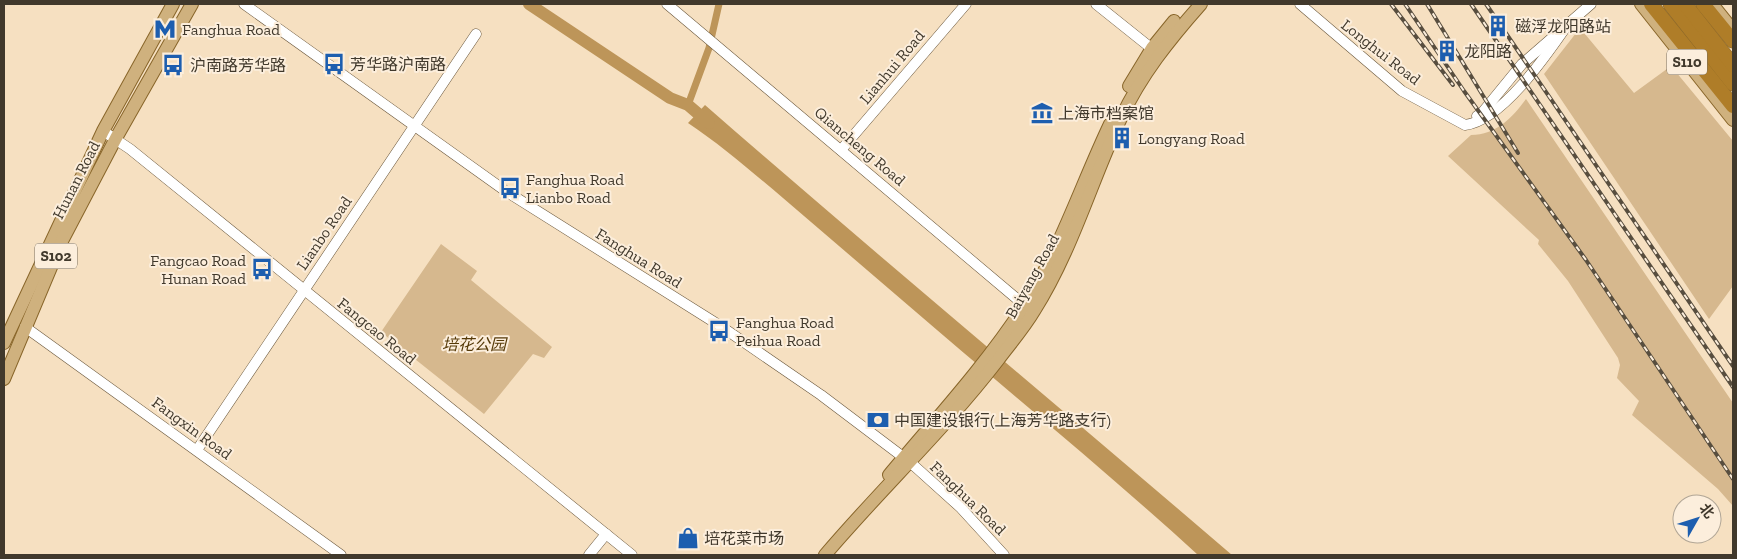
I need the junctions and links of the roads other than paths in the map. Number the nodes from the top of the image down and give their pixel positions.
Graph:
1 (173, 4) edge
2 (192, 4) edge
3 (244, 4) edge
4 (667, 4) edge
5 (966, 4) edge
6 (1096, 4) edge
7 (1190, 4) edge
8 (1201, 4) edge
9 (1300, 4) edge
10 (1590, 4) edge
11 (1641, 4) edge
12 (1651, 4) edge
13 (1666, 4) edge
14 (1670, 4) edge
15 (1684, 4) edge
16 (1688, 4) edge
17 (1703, 4) edge
18 (1712, 4) edge
19 (1733, 31) edge
20 (476, 34) dead end
21 (1733, 41) edge
22 (1156, 51) junction
23 (1733, 60) edge
24 (1733, 65) edge
25 (1733, 84) edge
26 (1733, 89) edge
27 (1733, 106) edge
28 (1733, 120) edge
29 (414, 127) junction
30 (103, 131) junction
31 (116, 138) junction
32 (841, 150) junction
33 (304, 292) junction
34 (1029, 309) junction
35 (25, 327) junction
36 (4, 343) edge
37 (4, 379) edge
38 (197, 450) junction
39 (907, 460) junction
40 (606, 534) junction
41 (341, 555) edge
42 (589, 555) edge
43 (632, 555) edge
44 (817, 555) edge
45 (825, 555) edge
46 (1004, 555) edge

1 - 30 main road, Hunan Road / S102
2 - 31 main road, Hunan Road / S102
3 - 29 street, Fanghua Road
4 - 32 street, Qiancheng Road
5 - 32 street, Lianhui Road
6 - 22 street
7 - 22 main road, Baiyang Road
8 - 22 main road, Baiyang Road
9 - 10 street, Longhui Road
11 - 28 main road, S110
12 - 27 highway
13 - 26 main road, S110
14 - 25 highway
15 - 24 highway
16 - 23 main road, S110
17 - 21 highway
18 - 19 main road
20 - 29 street, Lianbo Road
22 - 34 main road, Baiyang Road
29 - 33 street, Lianbo Road
29 - 39 street, Fanghua Road
30 - 31 street, Fangcao Road
30 - 36 main road, Hunan Road / S102
31 - 33 street, Fangcao Road
31 - 35 main road, Hunan Road / S102
32 - 34 street, Qiancheng Road
33 - 38 street, Lianbo Road
33 - 40 street, Fangcao Road
34 - 39 main road, Baiyang Road
35 - 37 main road, Hunan Road / S102
35 - 38 street, Fangxin Road
38 - 41 street, Fangxin Road
39 - 44 main road, Baiyang Road
39 - 45 main road, Baiyang Road
39 - 46 street, Fanghua Road
40 - 42 street
40 - 43 street, Fangcao Road

